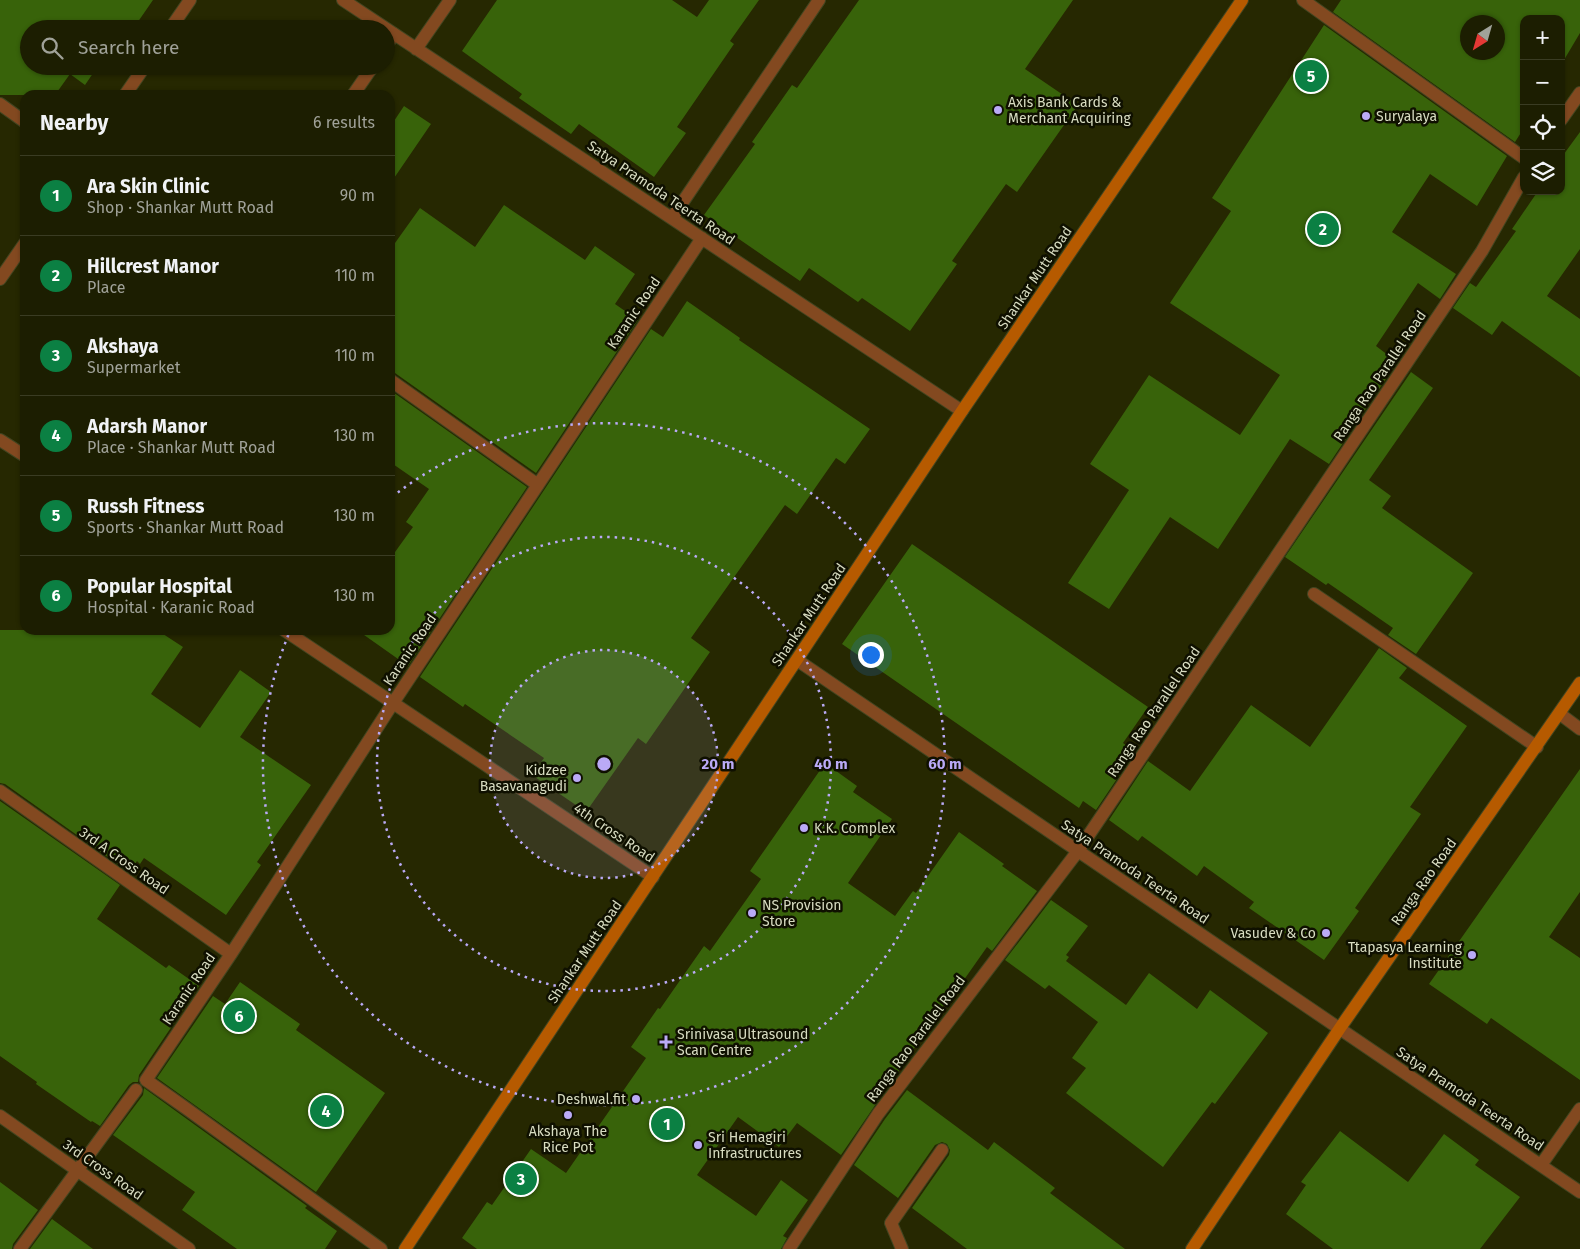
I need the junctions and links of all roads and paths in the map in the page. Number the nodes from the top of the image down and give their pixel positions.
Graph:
1 (190, 0) edge
2 (344, 0) edge
3 (450, 0) edge
4 (819, 0) edge
5 (1242, 0) edge
6 (1303, 0) edge
7 (176, 20) edge
8 (373, 20) edge
9 (395, 35) edge
10 (416, 49) junction
11 (139, 75) edge
12 (367, 75) edge
13 (128, 90) edge
14 (356, 90) edge
15 (1580, 93) edge
16 (0, 104) edge
17 (1565, 114) edge
18 (20, 118) edge
19 (1520, 155) edge
20 (1520, 184) edge
21 (672, 218) junction
22 (702, 238) junction
23 (20, 250) edge
24 (0, 279) edge
25 (395, 384) edge
26 (962, 412) junction
27 (0, 440) edge
28 (20, 453) edge
29 (538, 486) junction
30 (1314, 594) dead end
31 (291, 635) edge
32 (797, 660) junction
33 (1580, 683) edge
34 (393, 703) junction
35 (1560, 714) junction
36 (1580, 729) edge
37 (1537, 747) junction
38 (0, 792) edge
39 (1078, 851) junction
40 (653, 877) junction
41 (231, 954) junction
42 (1340, 1028) junction
43 (136, 1090) dead end
44 (1580, 1108) edge
45 (0, 1116) edge
46 (942, 1150) dead end
47 (1541, 1165) junction
48 (77, 1170) junction
49 (1580, 1192) edge
50 (20, 1249) edge
51 (189, 1249) edge
52 (381, 1249) edge
53 (406, 1249) edge
54 (789, 1249) edge
55 (902, 1249) edge
56 (1192, 1249) edge

1 - 7 street
2 - 8 street, Satya Pramoda Teerta Road
3 - 10 street
4 - 21 street
5 - 26 street, Shankar Mutt Road
6 - 19 street
9 - 10 street, Satya Pramoda Teerta Road
10 - 21 street, Satya Pramoda Teerta Road
11 - 13 street
12 - 14 street
15 - 17 street
16 - 18 street
20 - 39 street, Ranga Rao Parallel Road
21 - 22 street, Satya Pramoda Teerta Road
22 - 26 street, Satya Pramoda Teerta Road
22 - 29 street, Karanic Road
23 - 24 street
25 - 29 street
26 - 32 street, Shankar Mutt Road
27 - 28 street
29 - 34 street, Karanic Road
30 - 37 street
31 - 34 street, 4th Cross Road
32 - 39 street, Satya Pramoda Teerta Road
32 - 40 street, Shankar Mutt Road
33 - 35 street, Ranga Rao Road
34 - 40 street, 4th Cross Road
34 - 41 street, Karanic Road
35 - 36 street
35 - 37 street, Ranga Rao Road
37 - 42 street, Ranga Rao Road
38 - 41 street, 3rd A Cross Road
39 - 42 street, Satya Pramoda Teerta Road
39 - 54 street, Ranga Rao Parallel Road
40 - 53 street, Shankar Mutt Road
41 - 52 street, Karanic Road
42 - 47 street, Satya Pramoda Teerta Road
42 - 56 street, Ranga Rao Road
43 - 48 street
44 - 47 street
45 - 48 street, 3rd Cross Road
46 - 55 street
47 - 49 street, Satya Pramoda Teerta Road
48 - 50 street
48 - 51 street, 3rd Cross Road

